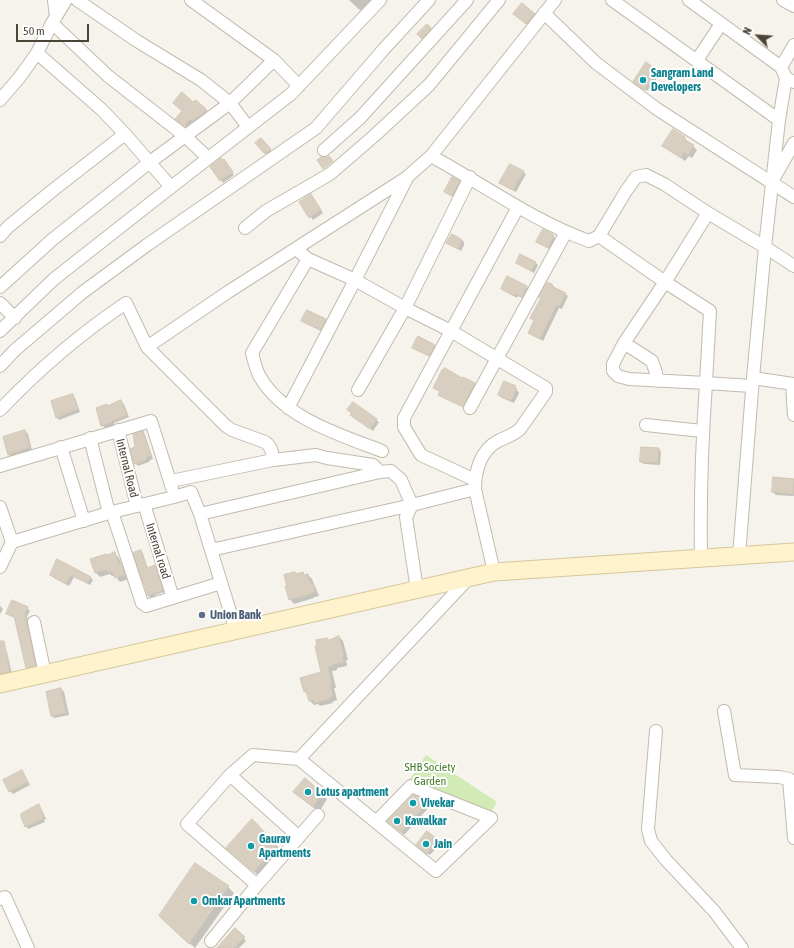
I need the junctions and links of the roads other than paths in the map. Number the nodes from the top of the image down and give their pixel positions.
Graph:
1 (54, 0) edge
2 (66, 0) edge
3 (77, 0) edge
4 (191, 0) edge
5 (380, 0) edge
6 (429, 0) edge
7 (468, 0) edge
8 (498, 0) edge
9 (555, 0) edge
10 (612, 0) edge
11 (688, 0) edge
12 (783, 0) edge
13 (794, 6) edge
14 (544, 14) junction
15 (54, 20) junction
16 (721, 24) junction
17 (794, 45) edge
18 (37, 53) junction
19 (274, 60) junction
20 (696, 60) junction
21 (787, 75) edge
22 (299, 86) junction
23 (0, 100) edge
24 (230, 103) junction
25 (779, 120) junction
26 (248, 127) junction
27 (125, 134) junction
28 (185, 136) junction
29 (794, 143) edge
30 (324, 150) dead end
31 (431, 156) junction
32 (208, 158) junction
33 (150, 162) junction
34 (470, 177) junction
35 (406, 178) junction
36 (772, 182) junction
37 (171, 187) junction
38 (794, 197) edge
39 (518, 207) junction
40 (708, 213) junction
41 (245, 228) dead end
42 (566, 232) junction
43 (0, 236) edge
44 (599, 236) junction
45 (765, 247) junction
46 (296, 249) junction
47 (308, 259) junction
48 (794, 266) edge
49 (355, 280) junction
50 (665, 282) junction
51 (0, 287) edge
52 (0, 304) edge
53 (405, 308) junction
54 (15, 318) junction
55 (451, 330) junction
56 (0, 331) edge
57 (624, 343) junction
58 (147, 347) junction
59 (497, 358) junction
60 (0, 366) edge
61 (657, 381) junction
62 (752, 382) junction
63 (706, 383) junction
64 (793, 384) edge
65 (358, 390) dead end
66 (288, 408) junction
67 (470, 408) dead end
68 (0, 410) edge
69 (794, 415) edge
70 (646, 425) dead end
71 (118, 430) junction
72 (702, 431) junction
73 (90, 438) junction
74 (61, 447) junction
75 (382, 451) dead end
76 (273, 460) junction
77 (0, 466) edge
78 (380, 472) junction
79 (171, 481) junction
80 (475, 484) junction
81 (174, 497) junction
82 (140, 505) junction
83 (412, 505) junction
84 (0, 507) edge
85 (110, 512) junction
86 (200, 514) junction
87 (84, 521) junction
88 (7, 544) edge
89 (211, 550) junction
90 (794, 552) edge
91 (739, 556) junction
92 (701, 558) junction
93 (0, 567) edge
94 (494, 572) junction
95 (469, 578) junction
96 (221, 583) junction
97 (417, 590) junction
98 (173, 598) junction
99 (34, 622) dead end
100 (236, 631) junction
101 (45, 674) junction
102 (0, 684) edge
103 (724, 711) dead end
104 (656, 731) dead end
105 (299, 759) junction
106 (230, 775) junction
107 (318, 815) dead end
108 (376, 822) junction
109 (299, 837) junction
110 (794, 838) edge
111 (257, 885) junction
112 (0, 899) edge
113 (211, 940) dead end
114 (28, 948) edge
115 (742, 948) edge

1 - 15 street
2 - 15 street
3 - 24 street
4 - 19 street
5 - 22 street
6 - 60 street
7 - 30 street
8 - 41 street
9 - 14 street
10 - 20 street
11 - 16 street
12 - 13 street
14 - 31 street
14 - 36 street
15 - 18 street
15 - 28 street
16 - 20 street
16 - 21 street
17 - 21 street
18 - 23 street
18 - 27 street
19 - 22 street
19 - 24 street
20 - 25 street
21 - 25 street
22 - 26 street
24 - 26 street
24 - 28 street
25 - 36 street
26 - 32 street
27 - 33 street
27 - 43 street
28 - 32 street
28 - 33 street
29 - 36 street
31 - 34 street
31 - 35 street
32 - 37 street
33 - 37 street
33 - 51 street
34 - 39 street
34 - 53 street
35 - 46 street
35 - 49 street
36 - 38 street
36 - 45 street
37 - 54 street
39 - 42 street
39 - 55 street
40 - 44 street
40 - 45 street
40 - 50 street
42 - 44 street
42 - 59 street
44 - 50 street
45 - 48 street
45 - 62 street
46 - 47 street
46 - 58 street
47 - 49 street
47 - 66 street
49 - 53 street
49 - 66 street
50 - 57 street
50 - 63 street
52 - 54 street
53 - 55 street
53 - 65 street
54 - 56 street
55 - 59 street
55 - 80 street
57 - 61 street
57 - 61 street
58 - 68 street
58 - 76 street
59 - 67 street
59 - 80 street
61 - 63 street
62 - 63 street
62 - 64 street
62 - 91 street
63 - 72 street
64 - 69 street
66 - 75 street
70 - 72 street
71 - 73 street
71 - 79 street
71 - 82 street, Internal Road
72 - 92 street
73 - 74 street
73 - 85 street
74 - 77 street
74 - 87 street
76 - 78 street
76 - 79 street
78 - 83 street
78 - 86 street
79 - 81 street
80 - 83 street
80 - 94 street
81 - 82 street
81 - 86 street
82 - 85 street
82 - 98 street, Internal road
83 - 89 street
83 - 97 street
84 - 88 street
85 - 87 street
85 - 98 street
86 - 89 street
87 - 88 street
88 - 93 street
89 - 96 street
90 - 91 street
91 - 92 street
92 - 94 street
94 - 95 street
95 - 97 street
95 - 105 street
96 - 98 street
96 - 100 street
97 - 100 street
99 - 101 street
100 - 101 street
101 - 102 street
103 - 110 street
104 - 115 street
105 - 106 street
105 - 108 street
106 - 109 street
106 - 111 street
107 - 109 street
108 - 108 street
109 - 111 street
111 - 113 street
112 - 114 street

